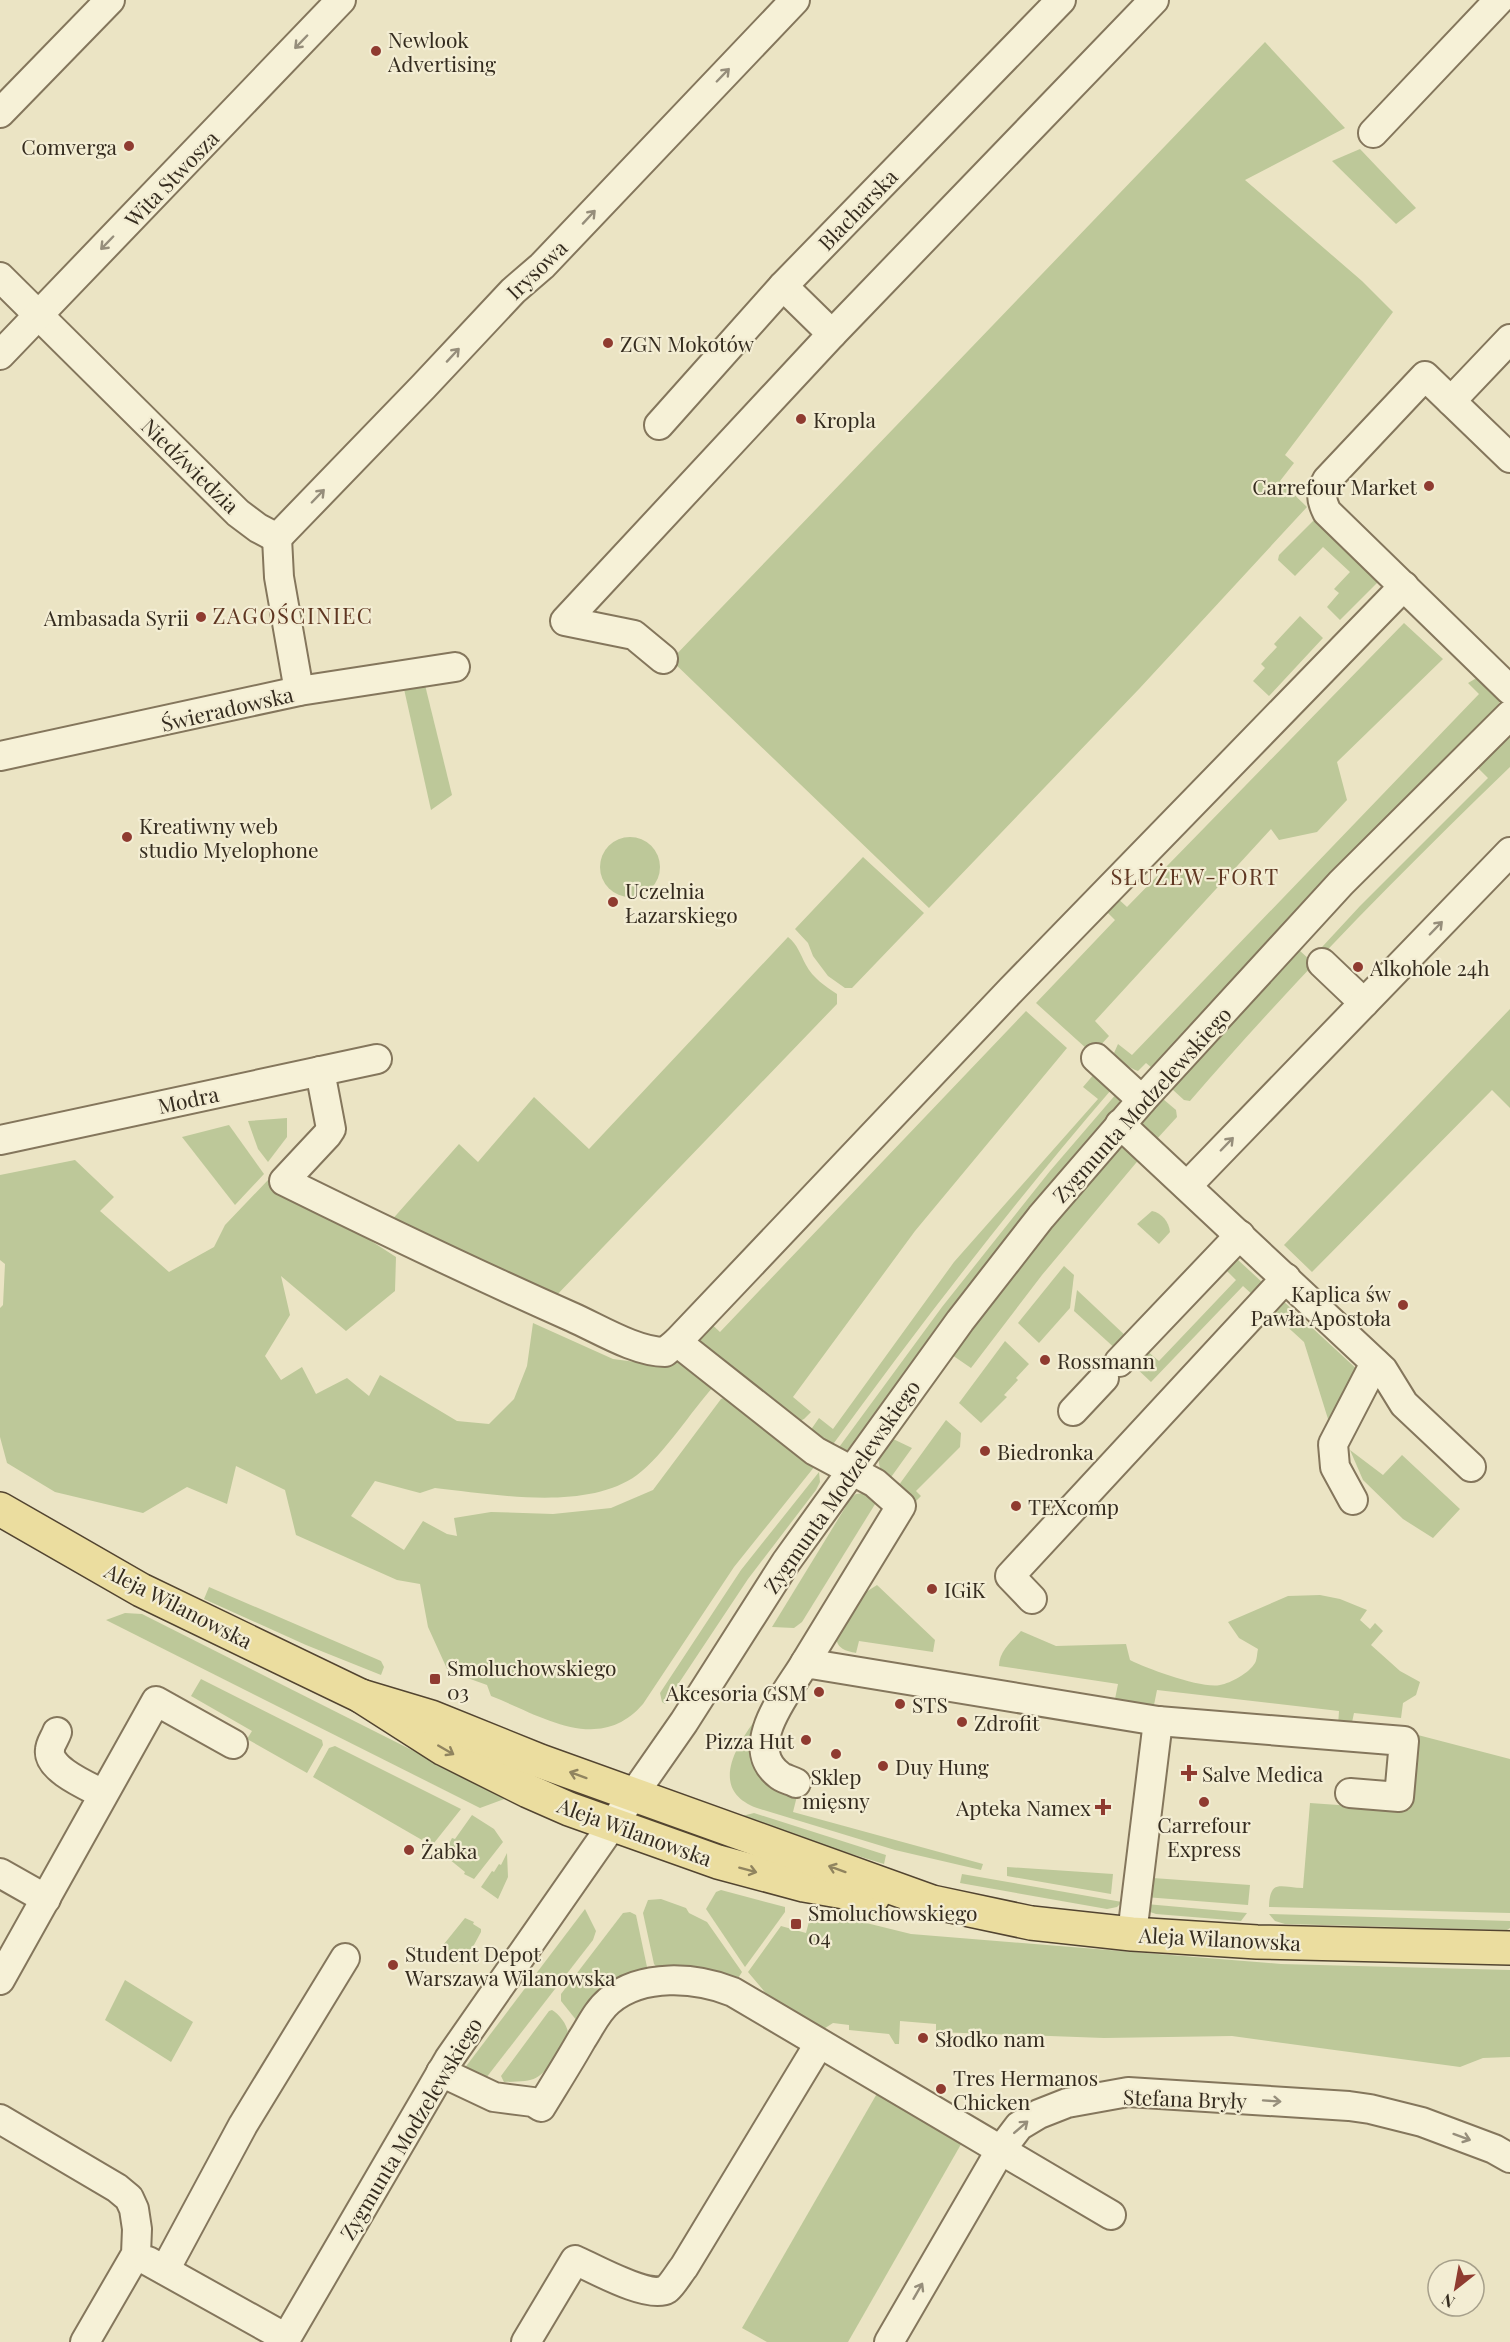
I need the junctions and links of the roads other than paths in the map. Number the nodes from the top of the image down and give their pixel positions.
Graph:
1 (110, 0) edge
2 (341, 0) edge
3 (795, 0) edge
4 (1060, 0) edge
5 (1154, 0) edge
6 (1499, 0) edge
7 (0, 113) edge
8 (1372, 133) dead end
9 (0, 277) edge
10 (783, 286) junction
11 (38, 314) junction
12 (832, 334) junction
13 (1510, 339) edge
14 (0, 355) edge
15 (1451, 401) junction
16 (659, 425) dead end
17 (1510, 458) edge
18 (277, 538) junction
19 (1404, 586) junction
20 (663, 659) dead end
21 (455, 667) dead end
22 (1510, 690) edge
23 (299, 691) junction
24 (1510, 715) edge
25 (0, 756) edge
26 (1510, 852) edge
27 (1322, 963) dead end
28 (1364, 1002) junction
29 (1096, 1058) dead end
30 (377, 1059) dead end
31 (320, 1071) junction
32 (1142, 1100) junction
33 (1120, 1124) junction
34 (0, 1140) edge
35 (1187, 1186) junction
36 (1240, 1235) junction
37 (1286, 1278) junction
38 (677, 1342) junction
39 (1375, 1363) junction
40 (1073, 1411) dead end
41 (1471, 1467) dead end
42 (851, 1470) junction
43 (1353, 1500) dead end
44 (0, 1509) edge
45 (1032, 1599) dead end
46 (805, 1663) junction
47 (361, 1696) junction
48 (1158, 1721) junction
49 (57, 1732) dead end
50 (232, 1744) dead end
51 (796, 1783) dead end
52 (1350, 1793) dead end
53 (103, 1794) junction
54 (633, 1795) junction
55 (613, 1825) junction
56 (0, 1873) edge
57 (46, 1899) junction
58 (932, 1902) junction
59 (1132, 1934) junction
60 (1510, 1948) edge
61 (345, 1958) dead end
62 (0, 1980) edge
63 (819, 2044) junction
64 (441, 2072) junction
65 (0, 2119) edge
66 (1000, 2151) junction
67 (1502, 2153) edge
68 (1111, 2215) dead end
69 (136, 2254) junction
70 (165, 2270) junction
71 (285, 2340) edge
72 (85, 2342) edge
73 (526, 2342) edge
74 (889, 2342) edge

1 - 7 street
2 -> 11 street, Wita Stwosza
18 -> 3 street, Irysowa
4 - 10 street, Blacharska
5 - 12 street
6 - 8 street
9 - 11 street, Niedźwiedzia
10 - 12 street
10 - 16 street, Blacharska
11 - 14 street, Wita Stwosza
11 - 18 street, Niedźwiedzia
12 - 20 street
13 - 15 street
15 - 17 street
15 - 19 street
18 - 23 street
19 - 22 street
19 - 38 street
21 - 23 street, Świeradowska
23 - 25 street, Świeradowska
24 - 32 street, Zygmunta Modzelewskiego
28 -> 26 street
27 - 28 street
35 -> 28 street
29 - 32 street
30 - 31 street, Modra
31 - 34 street, Modra
31 - 38 street
32 - 33 street, Zygmunta Modzelewskiego
33 - 35 street
33 - 42 street, Zygmunta Modzelewskiego
35 - 36 street
36 - 37 street
36 - 40 street
37 - 39 street
37 - 45 street
38 - 42 street
39 - 41 street
39 - 43 street
42 - 46 street
42 - 54 street, Zygmunta Modzelewskiego
44 - 47 main road, Aleja Wilanowska
46 - 48 street
46 - 51 street
54 -> 47 main road, Aleja Wilanowska
47 -> 55 main road, Aleja Wilanowska
48 - 52 street
48 - 59 street
49 - 53 street
50 - 53 street
53 - 57 street
54 - 55 street, Zygmunta Modzelewskiego
58 -> 54 main road, Aleja Wilanowska
55 -> 58 main road, Aleja Wilanowska
55 - 64 street, Zygmunta Modzelewskiego
56 - 57 street
57 - 62 street
58 - 59 main road, Aleja Wilanowska
59 - 60 main road, Aleja Wilanowska
61 - 70 street
63 - 64 street
63 - 66 street
63 - 73 street
64 - 71 street, Zygmunta Modzelewskiego
65 - 69 street
66 -> 67 street, Stefana Bryły
66 - 68 street
74 -> 66 street, Stefana Bryły
69 - 70 street
69 - 72 street
70 - 71 street

